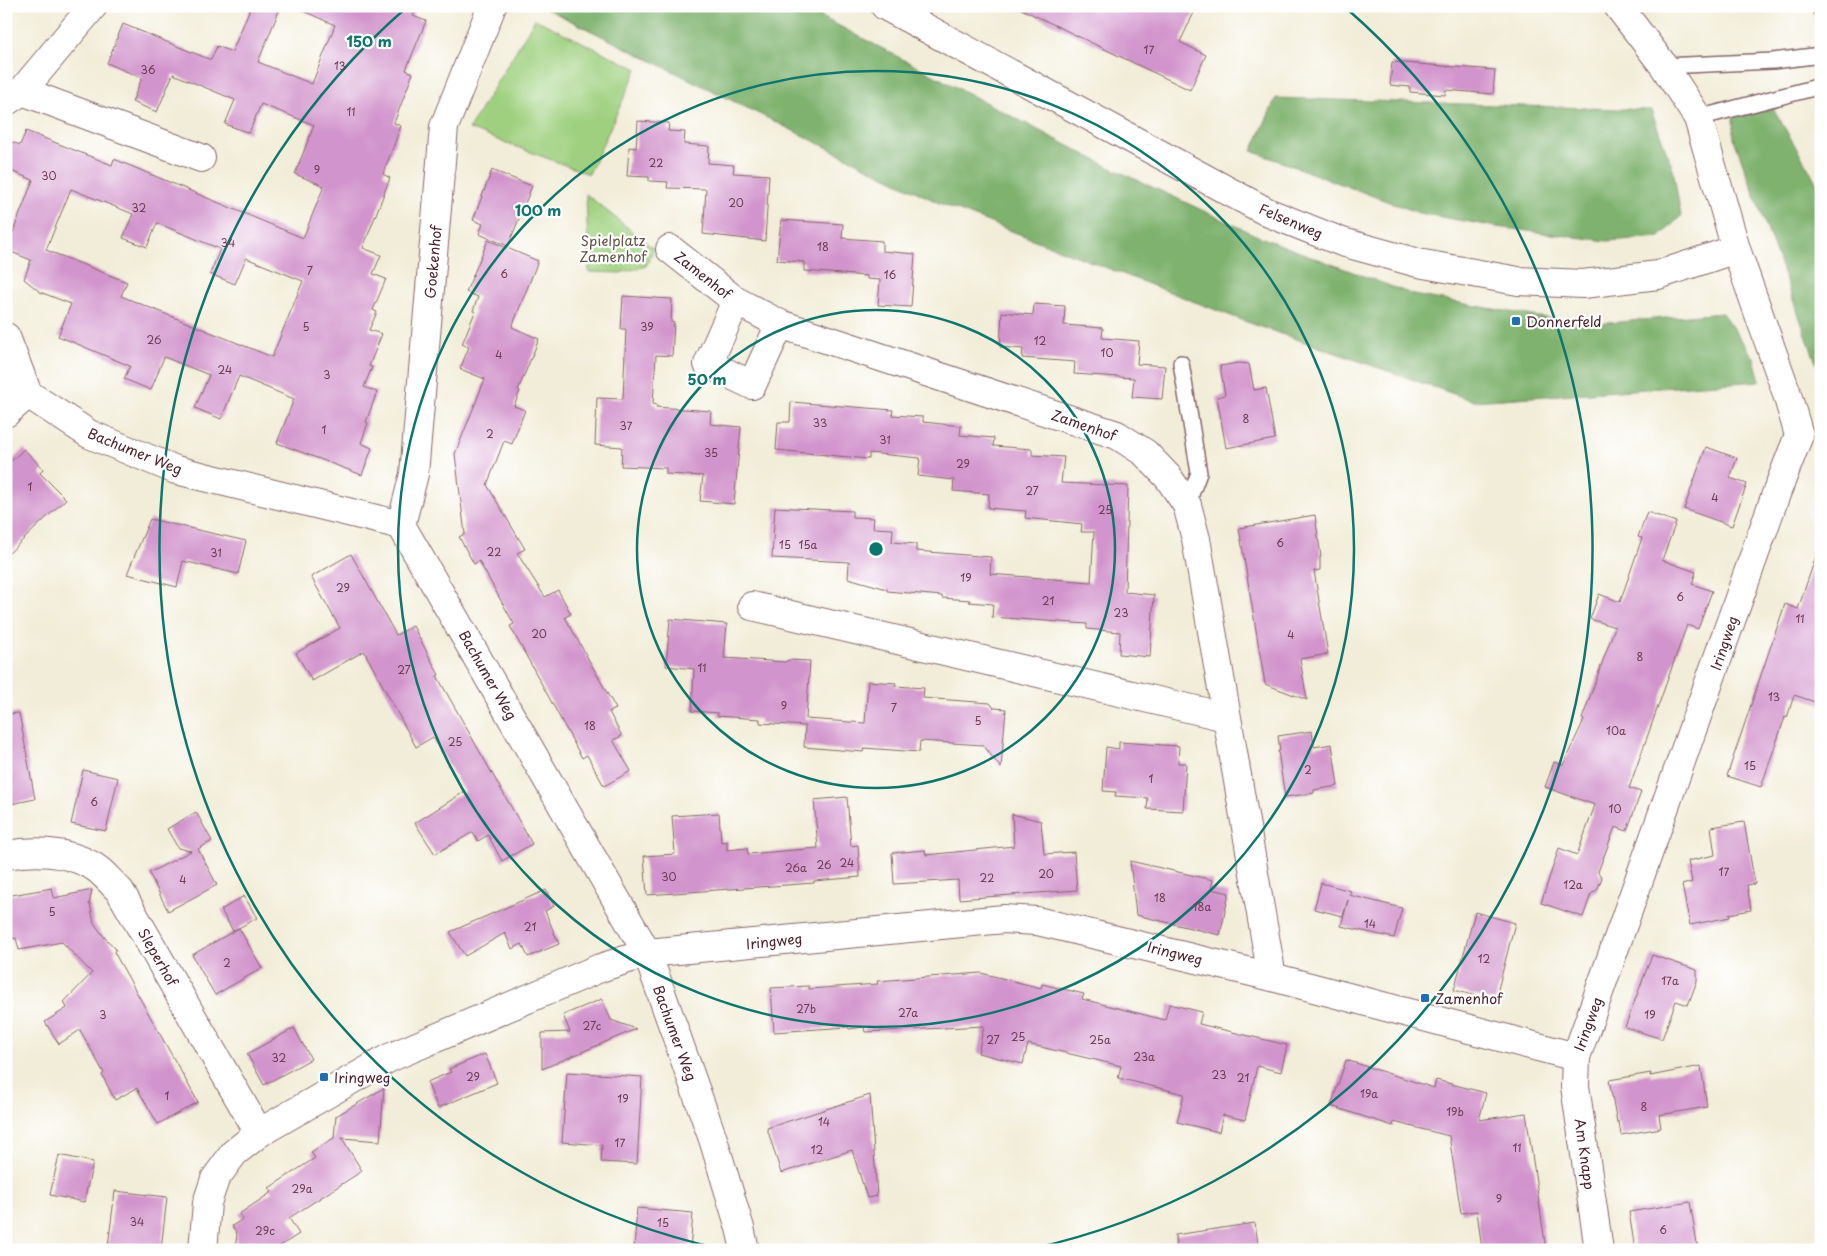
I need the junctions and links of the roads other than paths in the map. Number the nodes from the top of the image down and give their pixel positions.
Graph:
1 (93, 6) edge
2 (492, 6) edge
3 (885, 6) edge
4 (1618, 6) edge
5 (1818, 6) edge
6 (1821, 10) edge
7 (1821, 55) edge
8 (1664, 66) junction
9 (1821, 86) edge
10 (14, 96) edge
11 (1698, 118) junction
12 (201, 158) dead end
13 (670, 249) dead end
14 (1736, 249) junction
15 (736, 301) junction
16 (780, 324) junction
17 (6, 338) edge
18 (1181, 363) dead end
19 (28, 394) junction
20 (6, 413) edge
21 (1810, 433) edge
22 (1187, 505) junction
23 (402, 525) junction
24 (752, 606) dead end
25 (1226, 717) junction
26 (6, 855) edge
27 (647, 953) junction
28 (1272, 977) junction
29 (1576, 1057) junction
30 (259, 1133) junction
31 (203, 1250) edge
32 (745, 1250) edge
33 (1599, 1250) edge

1 - 10 street
2 - 23 street, Goekenhof
3 - 14 street, Felsenweg
4 - 8 street
5 - 6 lane
7 - 8 lane
8 - 11 street
9 - 11 lane
10 - 12 street
11 - 14 street
13 - 15 street, Zamenhof
14 - 21 street
15 - 16 street, Zamenhof
15 - 16 street, Zamenhof
16 - 22 street, Zamenhof
17 - 19 street
18 - 22 lane
19 - 20 street
19 - 23 street, Bachumer Weg
21 - 29 street, Iringweg
22 - 25 street, Zamenhof
23 - 27 street, Bachumer Weg
24 - 25 street
25 - 28 street, Zamenhof
26 - 30 street, Sleperhof
27 - 28 street, Iringweg
27 - 30 street, Iringweg
27 - 32 street, Bachumer Weg
28 - 29 street, Iringweg
29 - 33 street, Am Knapp
30 - 31 street, Iringweg

